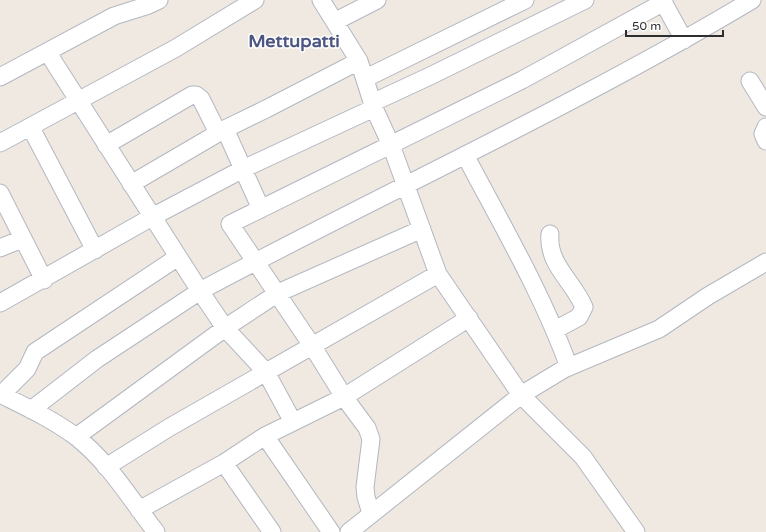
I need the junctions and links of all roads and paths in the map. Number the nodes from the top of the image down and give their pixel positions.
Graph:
1 (158, 0) edge
2 (255, 0) edge
3 (322, 0) edge
4 (377, 0) edge
5 (524, 0) edge
6 (585, 0) edge
7 (752, 0) edge
8 (663, 1) edge
9 (336, 21) junction
10 (684, 40) junction
11 (48, 53) junction
12 (360, 60) junction
13 (0, 77) edge
14 (366, 78) junction
15 (750, 81) dead end
16 (78, 102) junction
17 (374, 105) junction
18 (766, 107) edge
19 (766, 127) edge
20 (31, 128) junction
21 (221, 131) junction
22 (766, 141) edge
23 (0, 143) edge
24 (106, 145) junction
25 (391, 145) junction
26 (465, 155) junction
27 (243, 169) junction
28 (131, 184) junction
29 (406, 185) junction
30 (0, 193) edge
31 (261, 209) junction
32 (152, 218) junction
33 (422, 229) junction
34 (550, 234) dead end
35 (22, 239) junction
36 (0, 248) edge
37 (95, 250) junction
38 (178, 257) junction
39 (256, 261) junction
40 (766, 262) edge
41 (438, 274) junction
42 (44, 280) junction
43 (200, 291) junction
44 (278, 294) junction
45 (0, 303) edge
46 (469, 318) junction
47 (225, 328) junction
48 (555, 330) junction
49 (313, 347) junction
50 (569, 367) junction
51 (266, 372) junction
52 (0, 394) edge
53 (521, 395) junction
54 (344, 397) junction
55 (31, 410) junction
56 (293, 422) junction
57 (265, 436) junction
58 (76, 437) junction
59 (224, 463) junction
60 (106, 467) junction
61 (139, 510) junction
62 (371, 513) junction
63 (156, 532) edge
64 (272, 532) edge
65 (331, 532) edge
66 (349, 532) edge
67 (636, 532) edge

1 - 11 street
2 - 16 street
3 - 9 street
4 - 9 street
5 - 14 street
6 - 17 street
7 - 10 street
8 - 10 street
8 - 25 street
9 - 12 street
10 - 26 street
11 - 13 street
11 - 16 street
12 - 14 street
12 - 21 street
14 - 17 street
15 - 18 street
16 - 20 street
16 - 24 street
17 - 25 street
17 - 27 street
19 - 22 street
20 - 23 street
20 - 37 street
21 - 24 street
21 - 27 street
21 - 28 street
24 - 28 street
25 - 29 street
25 - 31 street
26 - 29 street
26 - 48 street
27 - 31 street
27 - 32 street
28 - 32 street
29 - 33 street
29 - 39 street
30 - 35 street
31 - 39 street
32 - 37 street
32 - 38 street
33 - 41 street
33 - 44 street
34 - 48 street
35 - 36 street
35 - 42 street
37 - 42 street
38 - 43 street
38 - 52 street
39 - 43 street
39 - 44 street
40 - 50 street
41 - 46 street
41 - 49 street
42 - 45 street
43 - 47 street
43 - 55 street
44 - 47 street
44 - 49 street
46 - 53 street
46 - 54 street
47 - 51 street
47 - 58 street
48 - 50 street
49 - 51 street
49 - 54 street
50 - 53 street
51 - 56 street
51 - 60 street
52 - 55 street
53 - 62 street
53 - 67 street
54 - 56 street
54 - 62 street
55 - 58 street
56 - 57 street
57 - 59 street
57 - 65 street
58 - 60 street
59 - 61 street
59 - 64 street
60 - 61 street
61 - 63 street
62 - 66 street

